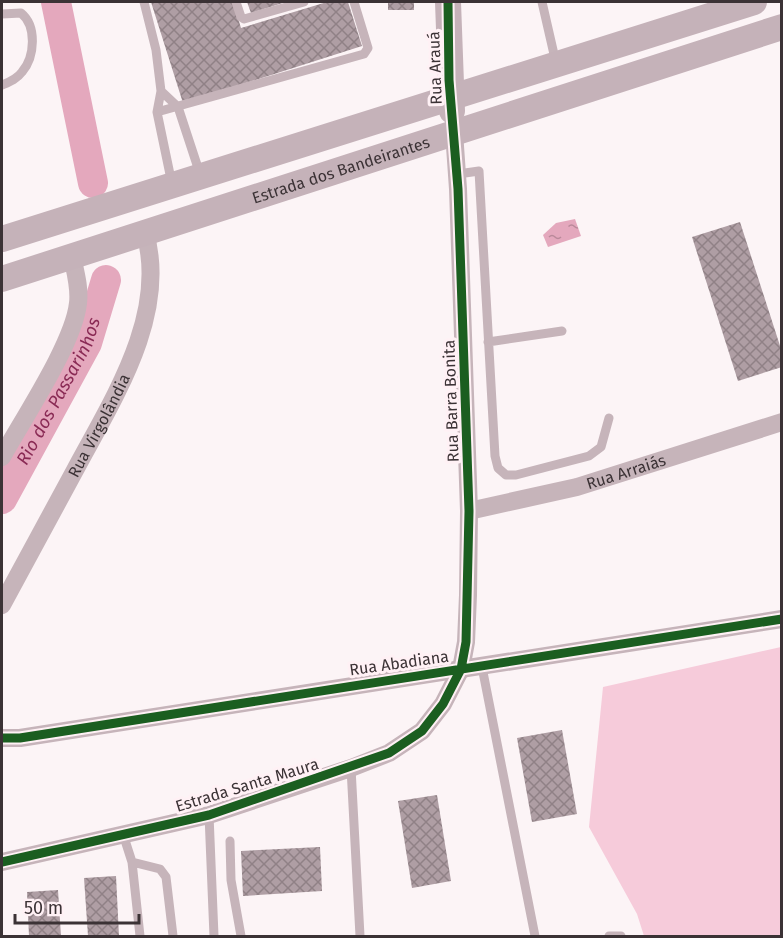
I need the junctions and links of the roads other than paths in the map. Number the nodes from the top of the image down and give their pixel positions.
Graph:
1 (144, 2) edge
2 (236, 2) edge
3 (304, 2) edge
4 (354, 2) edge
5 (448, 2) edge
6 (542, 2) edge
7 (754, 2) edge
8 (2, 14) edge
9 (782, 27) edge
10 (556, 63) junction
11 (2, 85) edge
12 (161, 90) junction
13 (451, 96) junction
14 (178, 107) junction
15 (157, 112) junction
16 (454, 132) junction
17 (458, 174) junction
18 (201, 177) junction
19 (172, 185) junction
20 (145, 233) junction
21 (2, 239) edge
22 (72, 256) junction
23 (2, 279) edge
24 (562, 331) dead end
25 (488, 342) junction
26 (609, 418) dead end
27 (782, 422) edge
28 (2, 457) edge
29 (470, 511) junction
30 (2, 605) edge
31 (782, 619) edge
32 (482, 667) junction
33 (461, 669) junction
34 (11, 738) edge
35 (351, 768) junction
36 (209, 815) junction
37 (123, 834) junction
38 (230, 841) dead end
39 (2, 862) edge
40 (132, 862) junction
41 (140, 936) edge
42 (173, 936) edge
43 (214, 936) edge
44 (241, 936) edge
45 (360, 936) edge
46 (535, 936) edge
47 (609, 936) edge
48 (621, 936) edge

1 - 12 lane
2 - 3 lane
4 - 14 lane
5 - 13 main road, Rua Arauá
6 - 10 lane
7 - 10 main road
8 - 11 lane
9 - 16 main road, Estrada dos Bandeirantes
10 - 13 main road
12 - 14 lane
12 - 15 lane
13 - 16 main road, Rua Arauá
13 - 18 main road
14 - 15 lane
14 - 18 lane
15 - 19 lane
16 - 17 street, Rua Barra Bonita
16 - 20 main road, Estrada dos Bandeirantes
17 - 25 lane
17 - 29 street, Rua Barra Bonita
18 - 19 main road
19 - 21 main road
20 - 22 main road, Estrada dos Bandeirantes
20 - 30 street, Rua Virgolândia
22 - 23 main road, Estrada dos Bandeirantes
22 - 28 street
24 - 25 lane
25 - 26 lane
27 - 29 street, Rua Arraiás
29 - 33 street, Rua Barra Bonita
31 - 32 street, Rua Abadiana
32 - 33 street, Rua Abadiana
32 - 46 lane
33 - 34 street, Rua Abadiana
33 - 35 street, Estrada Santa Maura
35 - 36 street, Estrada Santa Maura
35 - 45 lane
36 - 37 street, Estrada Santa Maura
36 - 43 lane
37 - 39 street, Estrada Santa Maura
37 - 40 lane
38 - 44 lane
40 - 41 lane
40 - 42 lane
47 - 48 lane

